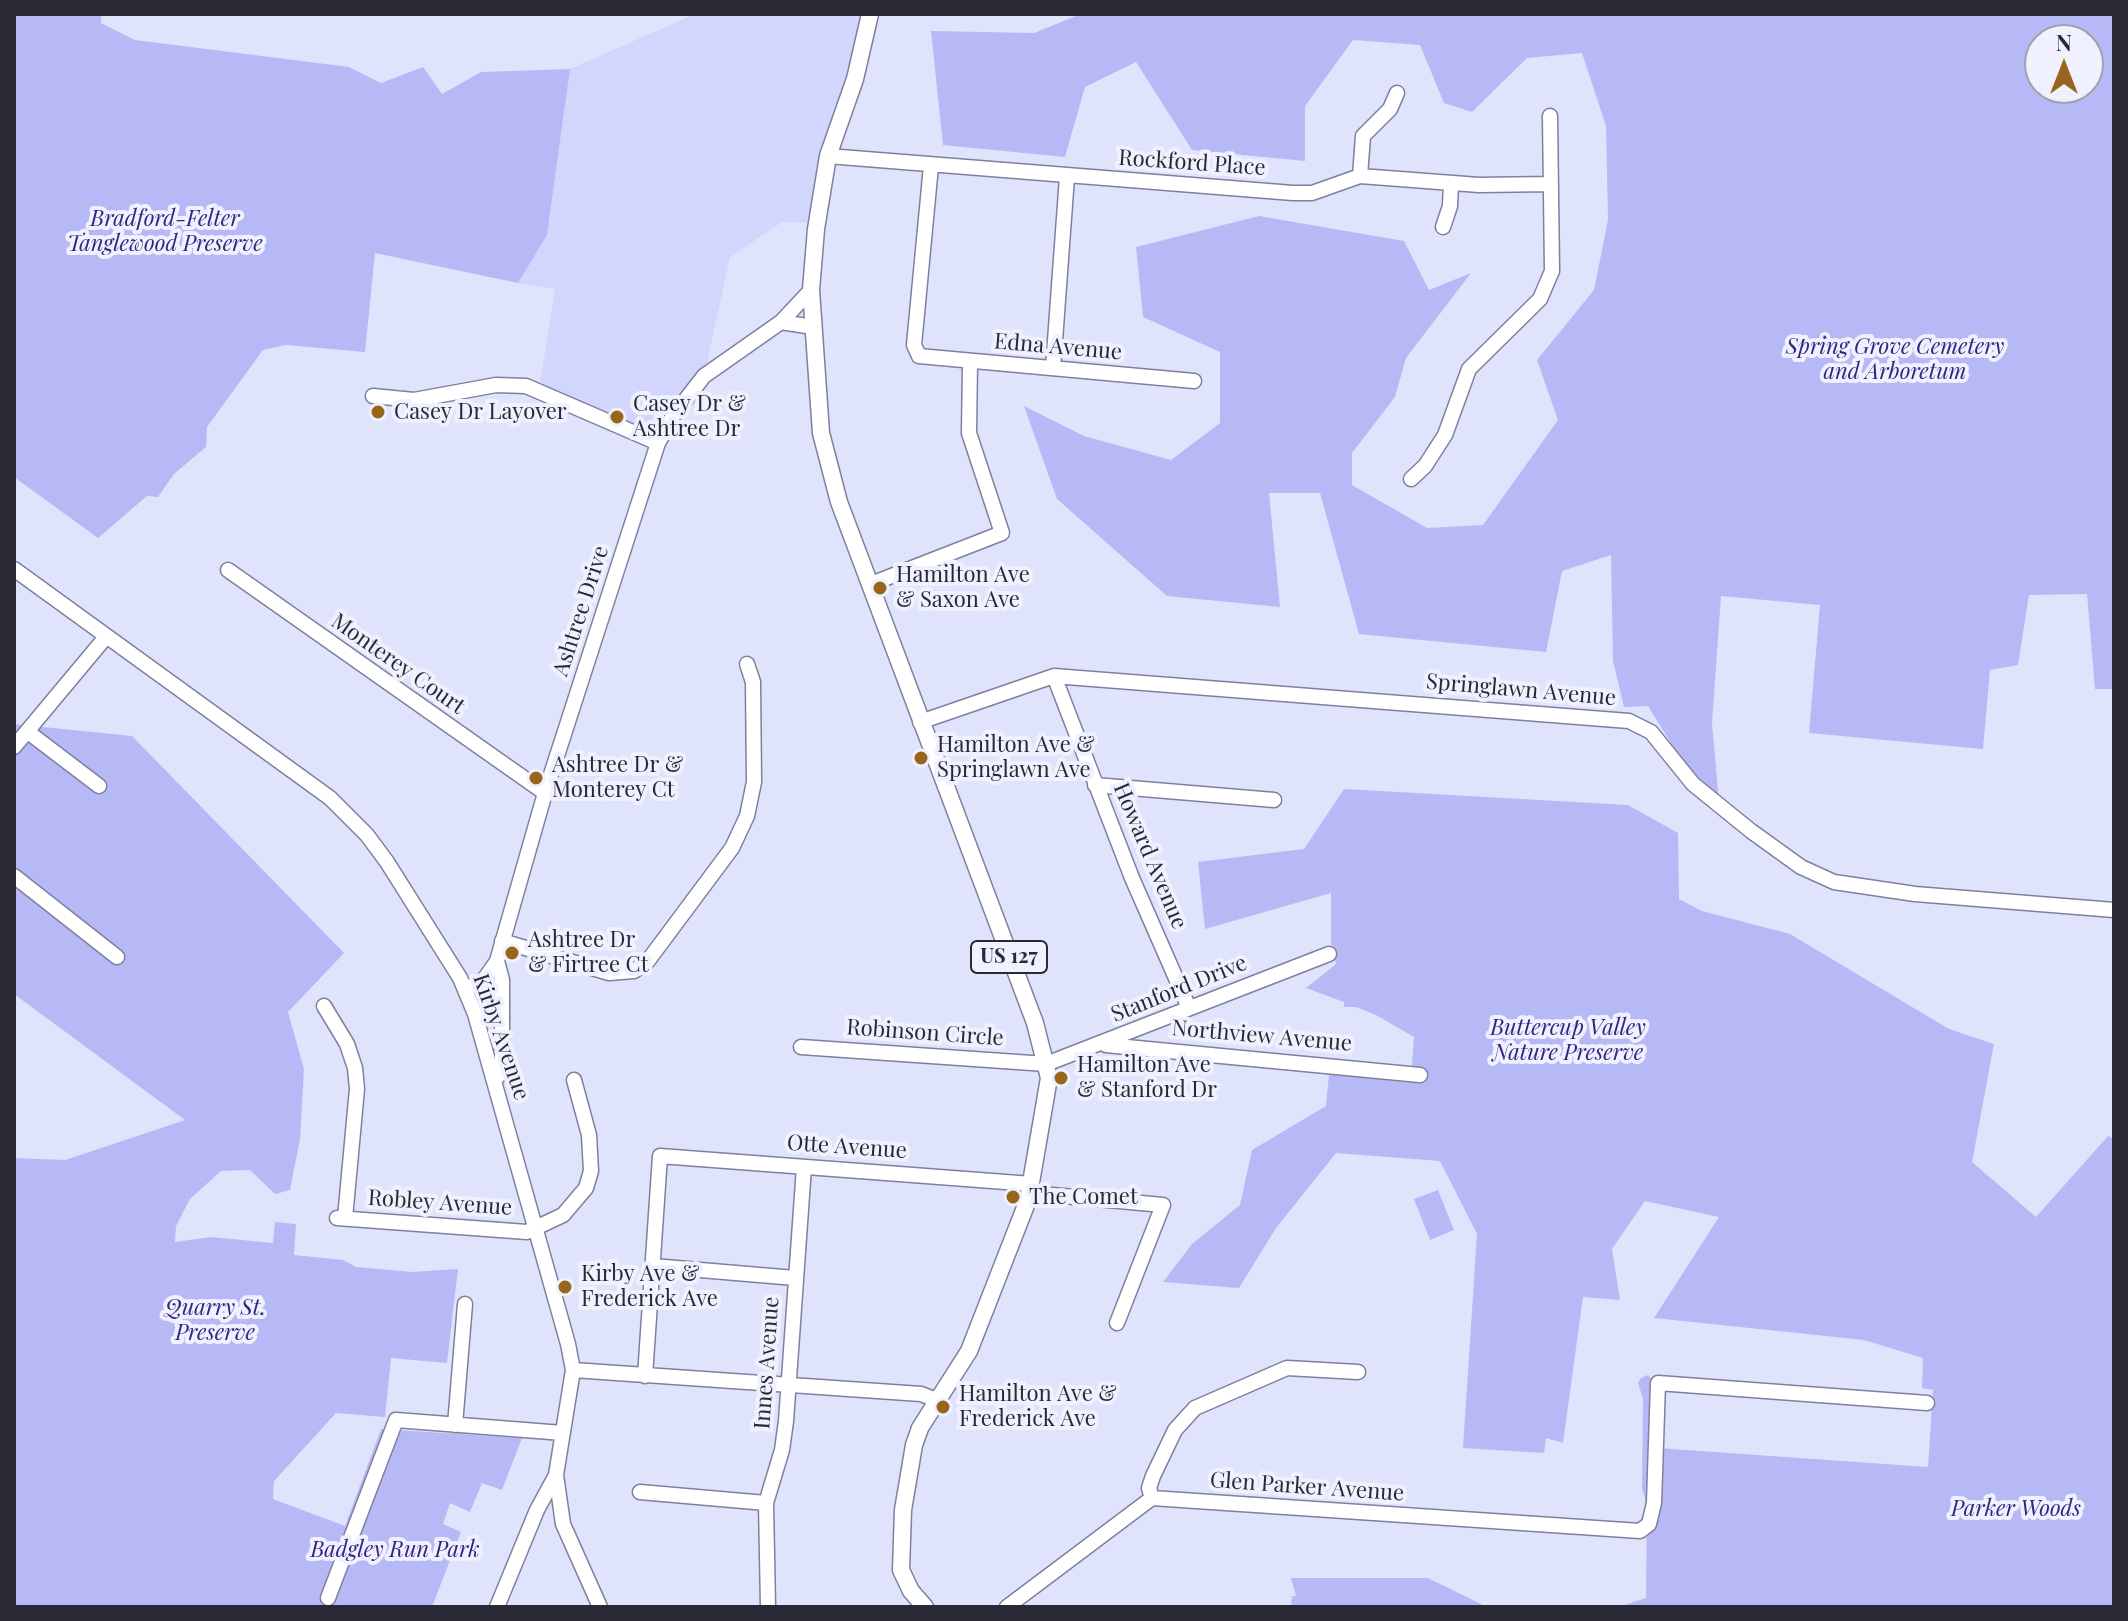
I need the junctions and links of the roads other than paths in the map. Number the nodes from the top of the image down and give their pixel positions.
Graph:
1 (870, 14) edge
2 (1397, 93) dead end
3 (1550, 116) dead end
4 (828, 156) junction
5 (931, 166) junction
6 (1360, 176) junction
7 (1067, 177) junction
8 (1451, 183) junction
9 (1551, 184) junction
10 (1443, 227) dead end
11 (811, 290) junction
12 (781, 322) junction
13 (813, 327) junction
14 (970, 363) junction
15 (1053, 368) junction
16 (1194, 381) dead end
17 (373, 396) dead end
18 (658, 443) junction
19 (1411, 479) dead end
20 (14, 569) edge
21 (228, 570) dead end
22 (871, 584) junction
23 (105, 638) junction
24 (747, 664) dead end
25 (1054, 676) junction
26 (920, 722) junction
27 (28, 732) junction
28 (14, 747) edge
29 (1095, 785) junction
30 (99, 786) dead end
31 (545, 793) junction
32 (1274, 800) dead end
33 (14, 876) edge
34 (2114, 910) edge
35 (502, 941) junction
36 (1329, 954) dead end
37 (117, 957) dead end
38 (497, 961) junction
39 (465, 989) junction
40 (324, 1006) dead end
41 (1189, 1008) junction
42 (1101, 1044) junction
43 (801, 1047) dead end
44 (1046, 1064) junction
45 (1420, 1075) dead end
46 (495, 1080) junction
47 (574, 1080) dead end
48 (804, 1167) junction
49 (1031, 1188) junction
50 (539, 1229) junction
51 (653, 1266) junction
52 (795, 1278) junction
53 (465, 1304) dead end
54 (1117, 1323) dead end
55 (573, 1370) junction
56 (1358, 1372) dead end
57 (645, 1376) junction
58 (787, 1386) junction
59 (939, 1401) junction
60 (1927, 1403) dead end
61 (455, 1425) junction
62 (563, 1433) junction
63 (556, 1475) junction
64 (640, 1492) dead end
65 (1152, 1498) junction
66 (766, 1503) junction
67 (328, 1598) dead end
68 (497, 1607) edge
69 (600, 1607) edge
70 (768, 1607) edge
71 (925, 1607) edge
72 (1007, 1607) edge

1 - 4 main road, US 127
2 - 6 street
3 - 9 street
4 - 5 street, Rockford Place
4 - 11 main road, US 127
5 - 7 street, Rockford Place
5 - 14 street, Edna Avenue
6 - 7 street, Rockford Place
6 - 8 street, Rockford Place
7 - 15 street
8 - 9 street, Rockford Place
8 - 10 street
9 - 19 street
11 - 12 street, Ashtree Drive
11 - 13 main road, US 127
12 - 13 street
12 - 18 street, Ashtree Drive
13 - 22 main road, US 127
14 - 15 street, Edna Avenue
14 - 22 street
15 - 16 street, Edna Avenue
17 - 18 street
18 - 31 street, Ashtree Drive
20 - 23 street, Kirby Avenue
21 - 31 street, Monterey Court
22 - 26 main road, US 127
23 - 27 street
23 - 39 street, Kirby Avenue
24 - 35 street
25 - 26 street, Springlawn Avenue
25 - 29 street, Howard Avenue
25 - 34 street, Springlawn Avenue
26 - 44 main road, US 127
27 - 28 street
27 - 30 street
29 - 32 street
29 - 41 street, Howard Avenue
31 - 35 street, Ashtree Drive
33 - 37 street
35 - 38 street, Ashtree Drive
36 - 41 street, Stanford Drive
38 - 39 street
38 - 46 street
39 - 46 street, Kirby Avenue
40 - 50 street, Robley Avenue
41 - 42 street, Stanford Drive
42 - 44 street, Stanford Drive
42 - 45 street, Northview Avenue
43 - 44 street, Robinson Circle
44 - 49 main road, US 127
46 - 50 street, Kirby Avenue
47 - 50 street
48 - 49 street, Otte Avenue
48 - 51 street, Otte Avenue
48 - 52 street, Innes Avenue
49 - 54 street, Otte Avenue
49 - 59 main road, US 127
50 - 55 street, Kirby Avenue
51 - 52 street
51 - 57 street
52 - 58 street, Innes Avenue
53 - 61 street
55 - 57 street
55 - 62 street, Kirby Avenue
56 - 65 street
57 - 58 street
58 - 59 street
58 - 66 street, Innes Avenue
59 - 71 main road, US 127
60 - 65 street, Glen Parker Avenue
61 - 62 street
61 - 67 street
62 - 63 street, Kirby Avenue
63 - 68 street
63 - 69 street, Kirby Avenue
64 - 66 street
65 - 72 street
66 - 70 street, Innes Avenue

